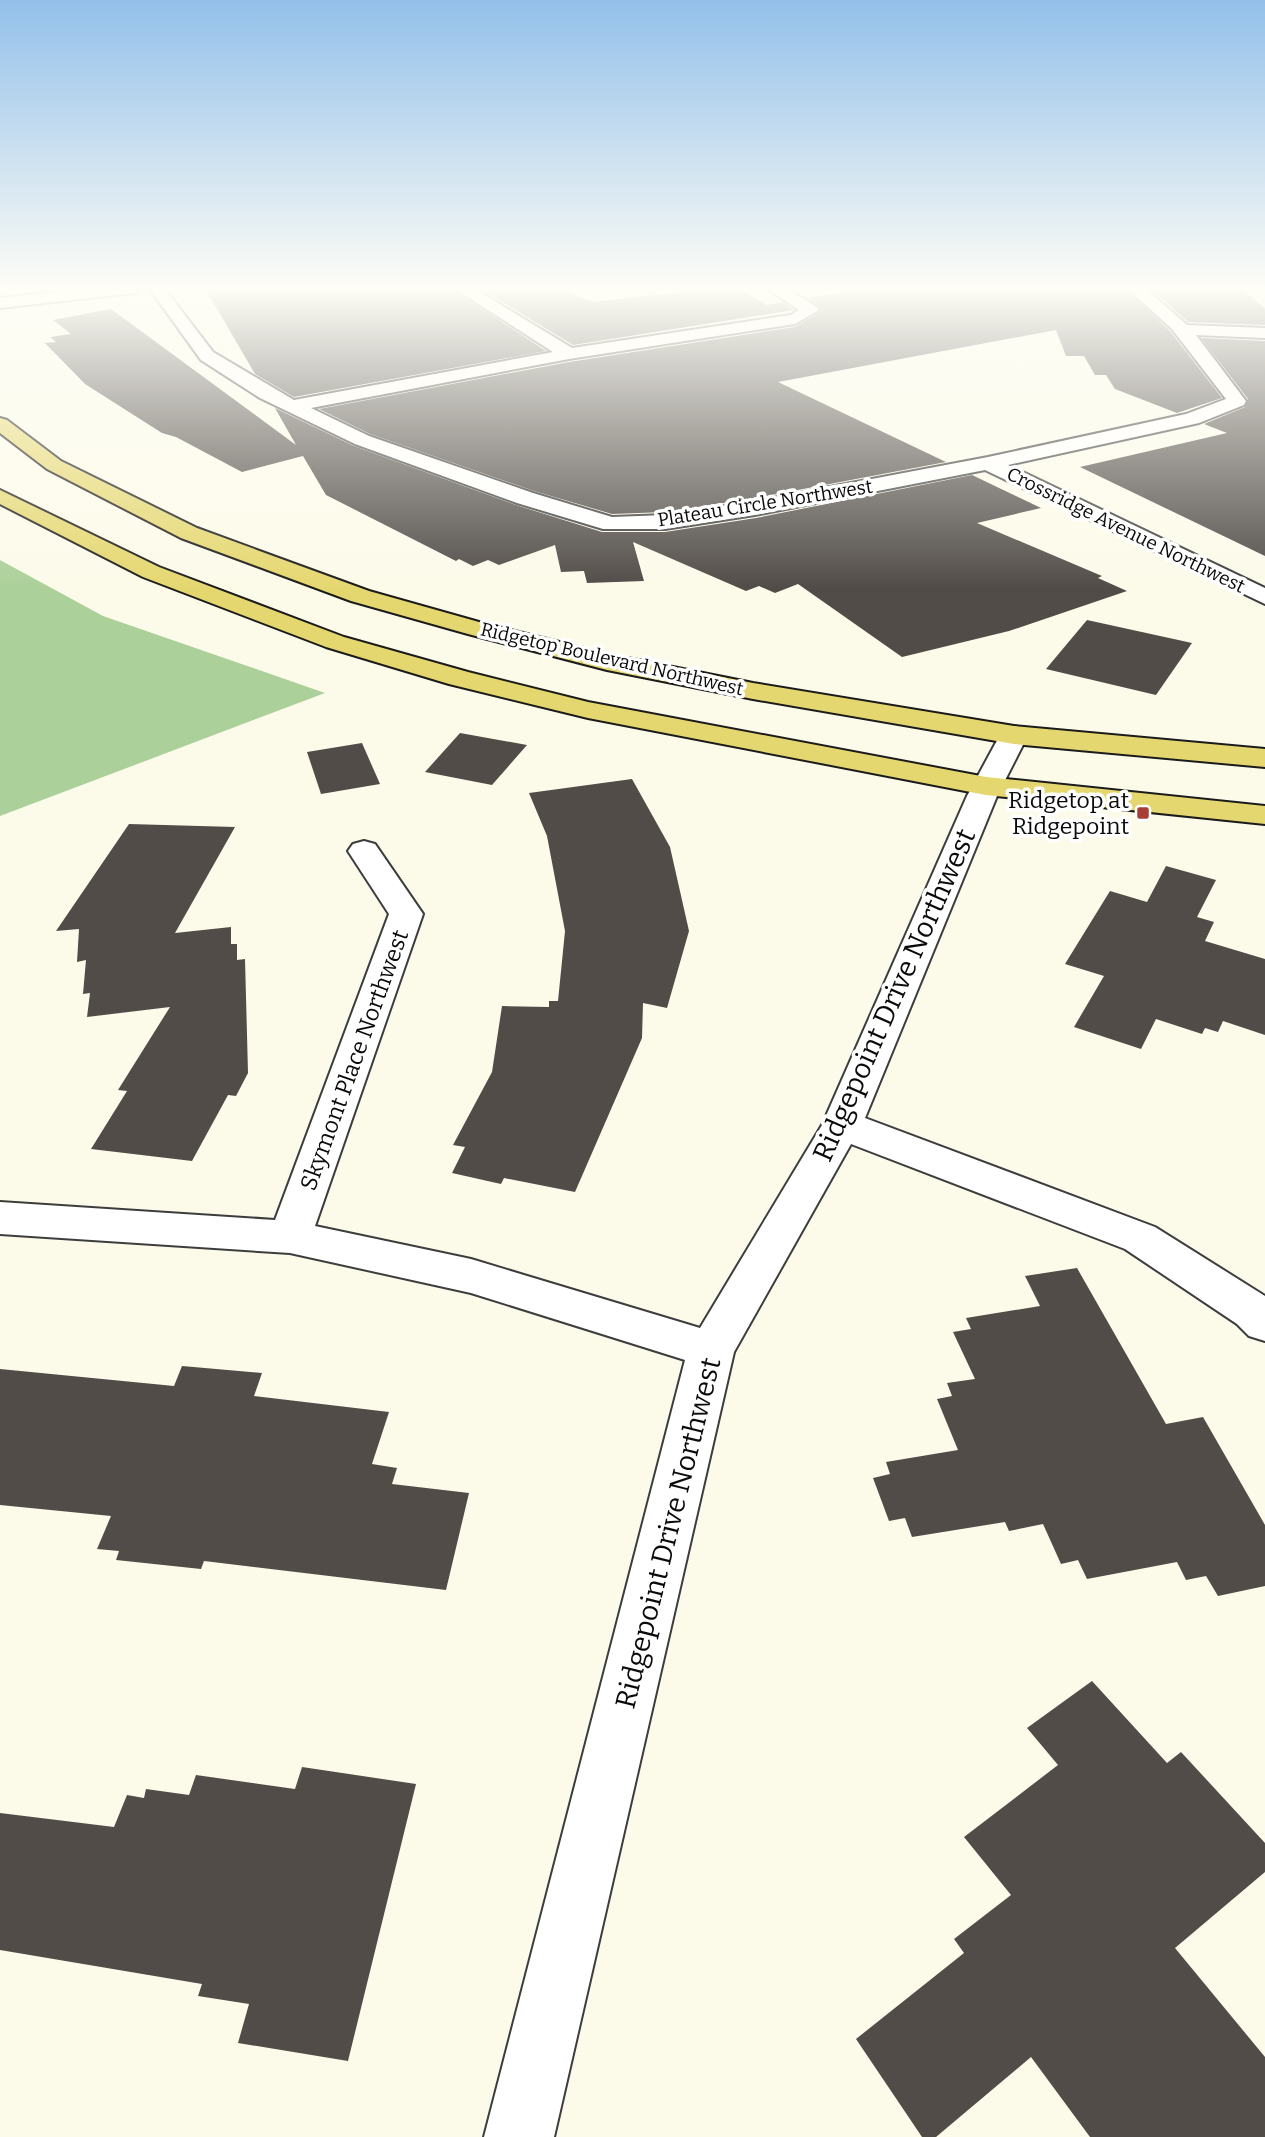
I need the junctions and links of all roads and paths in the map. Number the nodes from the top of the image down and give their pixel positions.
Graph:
1 (257, 388) edge
2 (388, 388) edge
3 (1227, 388) edge
4 (295, 405) junction
5 (0, 424) edge
6 (988, 463) junction
7 (0, 496) edge
8 (1265, 597) edge
9 (1014, 735) junction
10 (1265, 758) edge
11 (986, 786) junction
12 (1265, 815) edge
13 (364, 851) dead end
14 (842, 1125) junction
15 (0, 1218) edge
16 (290, 1237) junction
17 (1265, 1323) edge
18 (711, 1350) junction
19 (519, 2137) edge

1 - 4 street, Plateau Circle Northwest
2 - 4 street
3 - 6 street, Plateau Circle Northwest
4 - 6 street, Plateau Circle Northwest
5 - 9 main road, Ridgetop Boulevard Northwest
6 - 8 street, Crossridge Avenue Northwest
7 - 11 main road
9 - 10 main road, Ridgetop Boulevard Northwest
9 - 11 street, Ridgepoint Drive Northwest
11 - 12 main road
11 - 14 street, Ridgepoint Drive Northwest
13 - 16 street, Skymont Place Northwest
14 - 17 street
14 - 18 street, Ridgepoint Drive Northwest
15 - 16 street
16 - 18 street
18 - 19 street, Ridgepoint Drive Northwest

